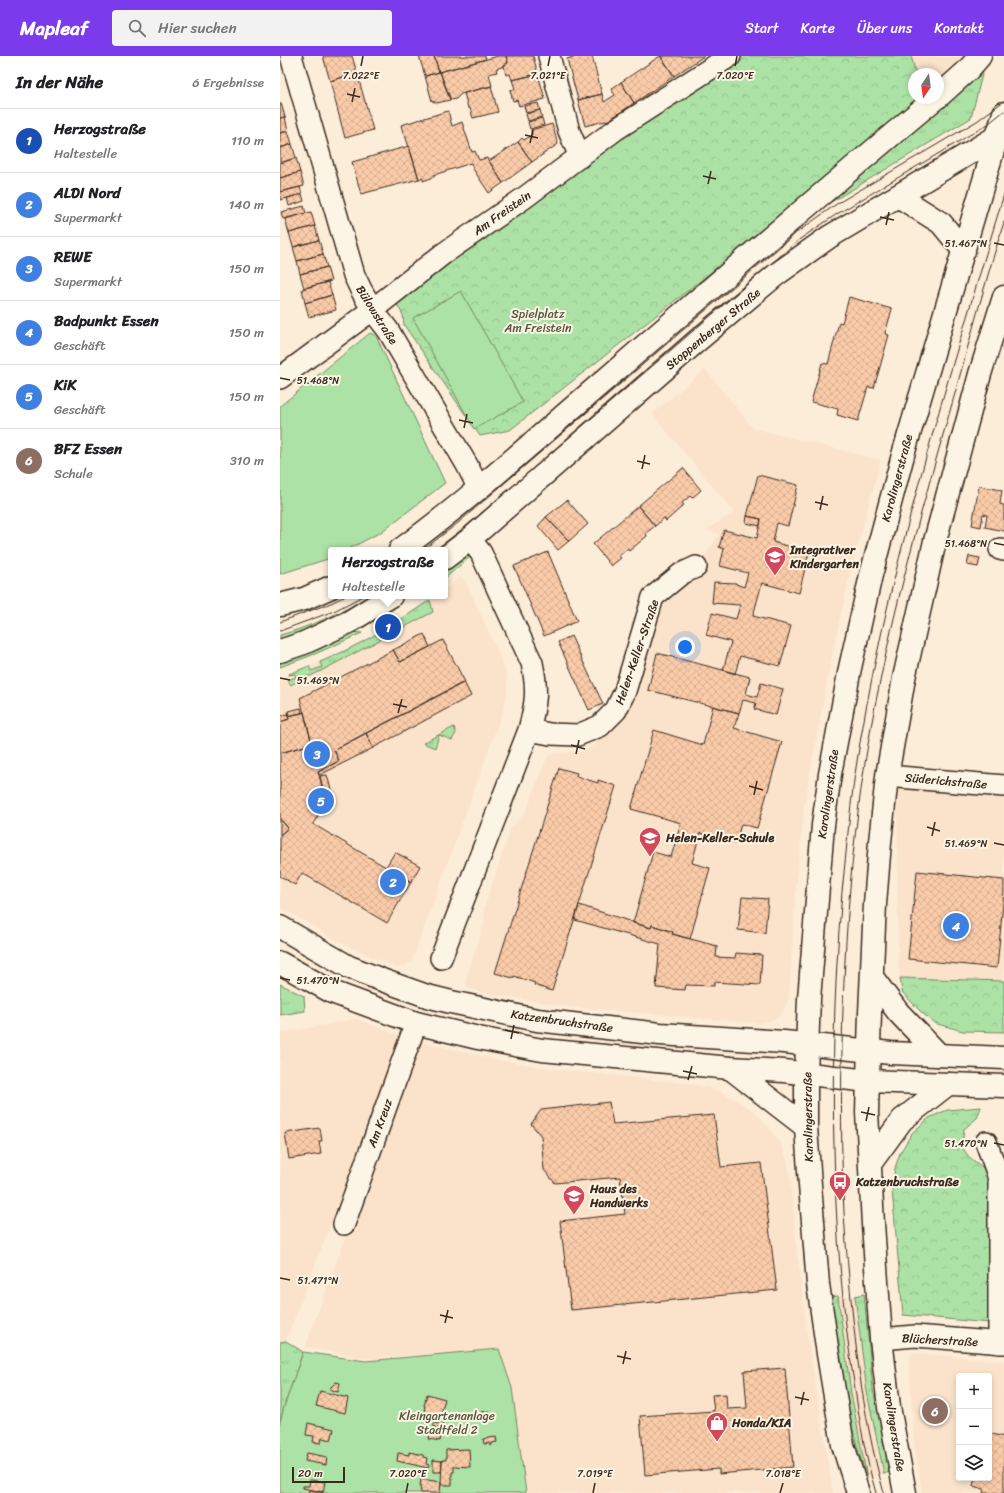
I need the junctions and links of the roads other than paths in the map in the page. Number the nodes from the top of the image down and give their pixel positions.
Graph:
1 (291, 56) edge
2 (549, 56) edge
3 (730, 56) edge
4 (980, 56) edge
5 (944, 91) edge
6 (929, 104) edge
7 (1004, 113) edge
8 (1001, 135) edge
9 (580, 157) junction
10 (898, 196) junction
11 (964, 251) junction
12 (1004, 297) edge
13 (372, 310) junction
14 (280, 378) edge
15 (479, 489) junction
16 (470, 539) junction
17 (404, 547) edge
18 (448, 556) edge
19 (696, 567) dead end
20 (328, 588) edge
21 (386, 599) edge
22 (280, 604) edge
23 (280, 651) edge
24 (529, 730) junction
25 (887, 776) junction
26 (1004, 786) edge
27 (280, 927) edge
28 (442, 958) dead end
29 (280, 963) edge
30 (872, 977) junction
31 (416, 1023) junction
32 (808, 1045) junction
33 (868, 1051) junction
34 (939, 1055) junction
35 (1004, 1058) edge
36 (730, 1068) junction
37 (806, 1074) junction
38 (868, 1081) junction
39 (948, 1084) junction
40 (1004, 1086) edge
41 (806, 1127) junction
42 (986, 1142) dead end
43 (870, 1164) junction
44 (344, 1224) dead end
45 (881, 1339) junction
46 (1002, 1343) edge
47 (902, 1490) edge
48 (858, 1493) edge

1 - 13 street, Bülowstraße
2 - 9 street
3 - 9 street, Am Freistein
4 - 5 main road
6 - 15 main road
7 - 8 main road, Karolingerstraße
8 - 10 main road, Stoppenberger Straße
8 - 11 main road, Karolingerstraße
9 - 13 street, Am Freistein
10 - 11 main road
10 - 16 main road, Stoppenberger Straße
11 - 32 main road, Karolingerstraße
12 - 25 main road, Karolingerstraße
13 - 14 street, Am Freistein
13 - 15 street, Bülowstraße
15 - 17 main road
16 - 18 main road, Stoppenberger Straße
16 - 24 street
19 - 24 street, Helen-Keller-Straße
20 - 22 main road
21 - 23 main road
24 - 28 street
25 - 26 street, Süderichstraße
25 - 30 main road, Karolingerstraße
27 - 32 main road, Katzenbruchstraße
29 - 31 main road
30 - 33 main road, Karolingerstraße
30 - 34 main road
31 - 36 main road
31 - 44 street, Am Kreuz
32 - 33 main road, Katzenbruchstraße
32 - 37 main road, Karolingerstraße
33 - 34 main road, Katzenbruchstraße
33 - 38 main road, Karolingerstraße
34 - 35 main road, Katzenbruchstraße
36 - 37 main road
36 - 41 main road
37 - 38 main road
37 - 41 main road, Karolingerstraße
38 - 39 main road
38 - 43 main road, Karolingerstraße
39 - 40 main road
39 - 43 main road
41 - 48 main road, Karolingerstraße
42 - 46 street, Blücherstraße
43 - 45 main road, Karolingerstraße
45 - 46 street, Blücherstraße
45 - 47 main road, Karolingerstraße

